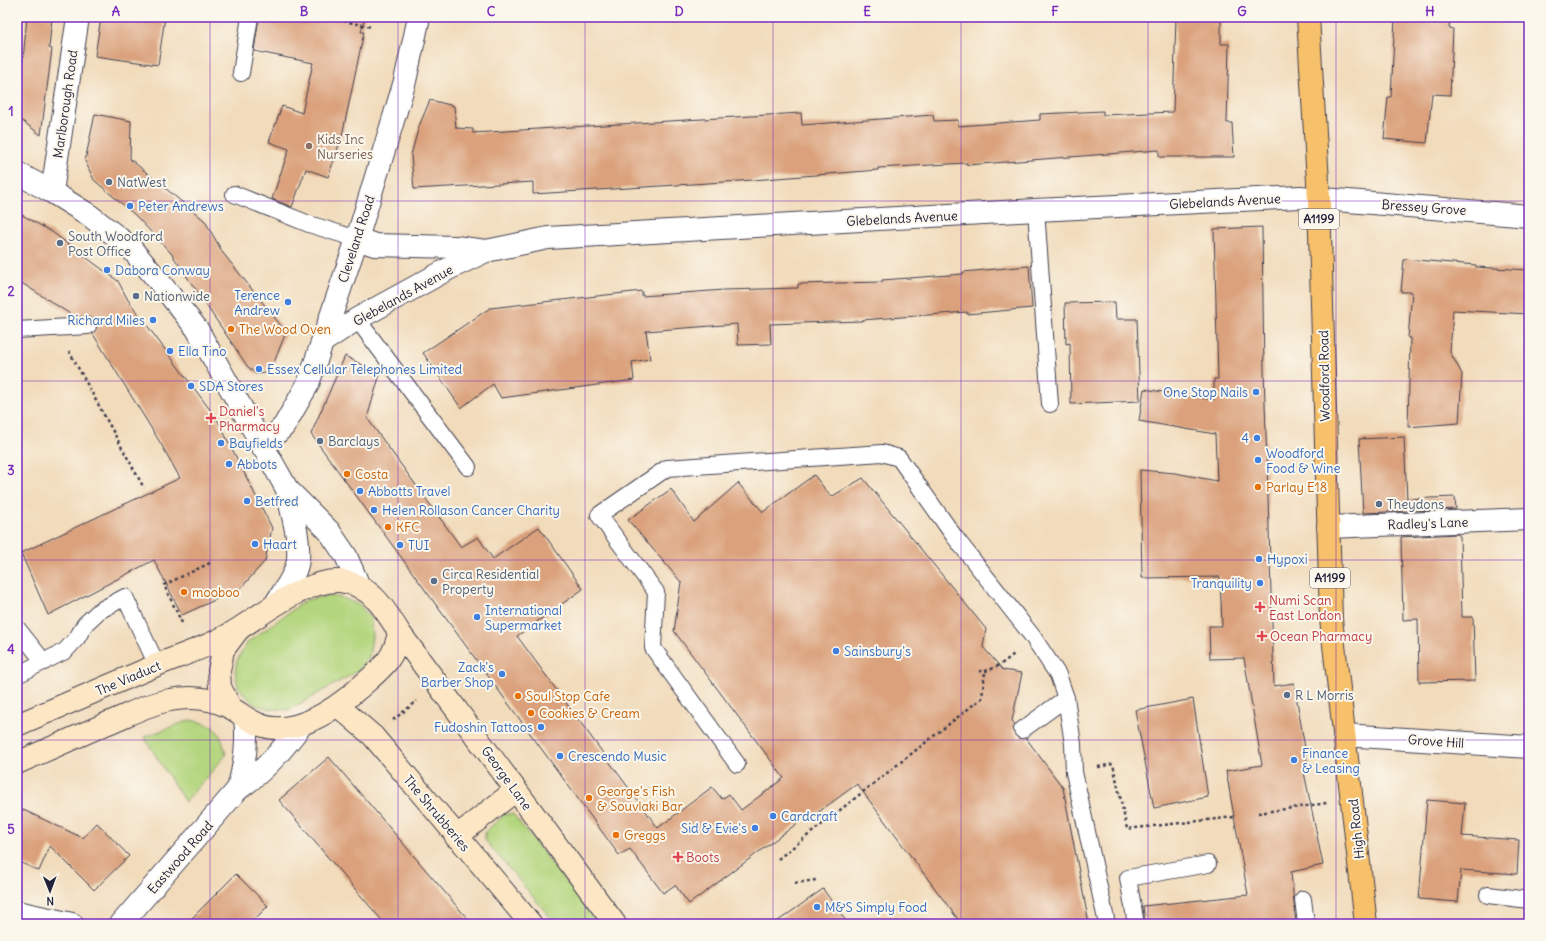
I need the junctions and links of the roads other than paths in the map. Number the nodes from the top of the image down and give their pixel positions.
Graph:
1 (78, 17) edge
2 (250, 17) edge
3 (419, 17) edge
4 (1308, 17) edge
5 (240, 73) dead end
6 (17, 174) edge
7 (52, 192) junction
8 (234, 194) dead end
9 (1319, 199) junction
10 (1036, 210) junction
11 (1529, 216) edge
12 (357, 239) junction
13 (486, 251) junction
14 (358, 319) junction
15 (88, 326) dead end
16 (17, 330) edge
17 (322, 342) junction
18 (1050, 404) dead end
19 (262, 447) junction
20 (468, 467) dead end
21 (287, 489) junction
22 (1529, 519) edge
23 (1328, 527) junction
24 (359, 586) junction
25 (276, 603) junction
26 (17, 628) edge
27 (238, 629) junction
28 (399, 632) junction
29 (44, 662) junction
30 (157, 665) junction
31 (17, 675) edge
32 (1066, 698) junction
33 (338, 706) junction
34 (238, 712) junction
35 (302, 724) junction
36 (17, 725) edge
37 (1022, 730) dead end
38 (1344, 735) junction
39 (1529, 747) edge
40 (17, 763) edge
41 (737, 764) dead end
42 (238, 789) junction
43 (516, 790) junction
44 (456, 837) junction
45 (1208, 864) dead end
46 (1488, 895) dead end
47 (1303, 899) dead end
48 (1529, 900) edge
49 (17, 912) edge
50 (72, 924) edge
51 (121, 924) edge
52 (531, 924) edge
53 (615, 924) edge
54 (1107, 924) edge
55 (1136, 924) edge
56 (1306, 924) edge
57 (1366, 924) edge

1 - 7 street, Marlborough Road
2 - 5 lane
3 - 12 street, Cleveland Road
4 - 9 main road, Woodford Road / A1199
6 - 7 street
7 - 19 street
8 - 12 lane
9 - 10 street, Glebelands Avenue
9 - 11 street, Bressey Grove
9 - 23 main road, Woodford Road / A1199
10 - 13 street, Glebelands Avenue
10 - 18 lane
12 - 13 street, Glebelands Avenue
12 - 17 street, Cleveland Road
13 - 14 street, Glebelands Avenue
14 - 17 street, Glebelands Avenue
14 - 20 lane
15 - 16 lane
17 - 19 street, Cleveland Road
19 - 21 street
21 - 24 street
21 - 25 street
22 - 23 street, Radley's Lane
23 - 38 main road, Woodford Road / A1199
24 - 25 main road
24 - 28 main road, George Lane
25 - 27 main road
26 - 29 lane
27 - 30 main road, The Viaduct
27 - 34 main road
28 - 33 main road
28 - 43 main road, George Lane
29 - 30 lane
29 - 31 lane
30 - 36 main road, The Viaduct
32 - 37 lane
32 - 41 lane
32 - 54 lane
33 - 35 main road
33 - 44 main road, The Shrubberies
34 - 35 main road
34 - 40 main road
34 - 42 street, Eastwood Road
35 - 42 street, Eastwood Road
38 - 39 street, Grove Hill
38 - 57 main road, High Road / A1199
42 - 51 street, Eastwood Road
43 - 44 main road
43 - 53 main road, George Lane
44 - 52 main road, The Shrubberies
45 - 55 lane
46 - 48 lane
47 - 56 lane
49 - 50 street

